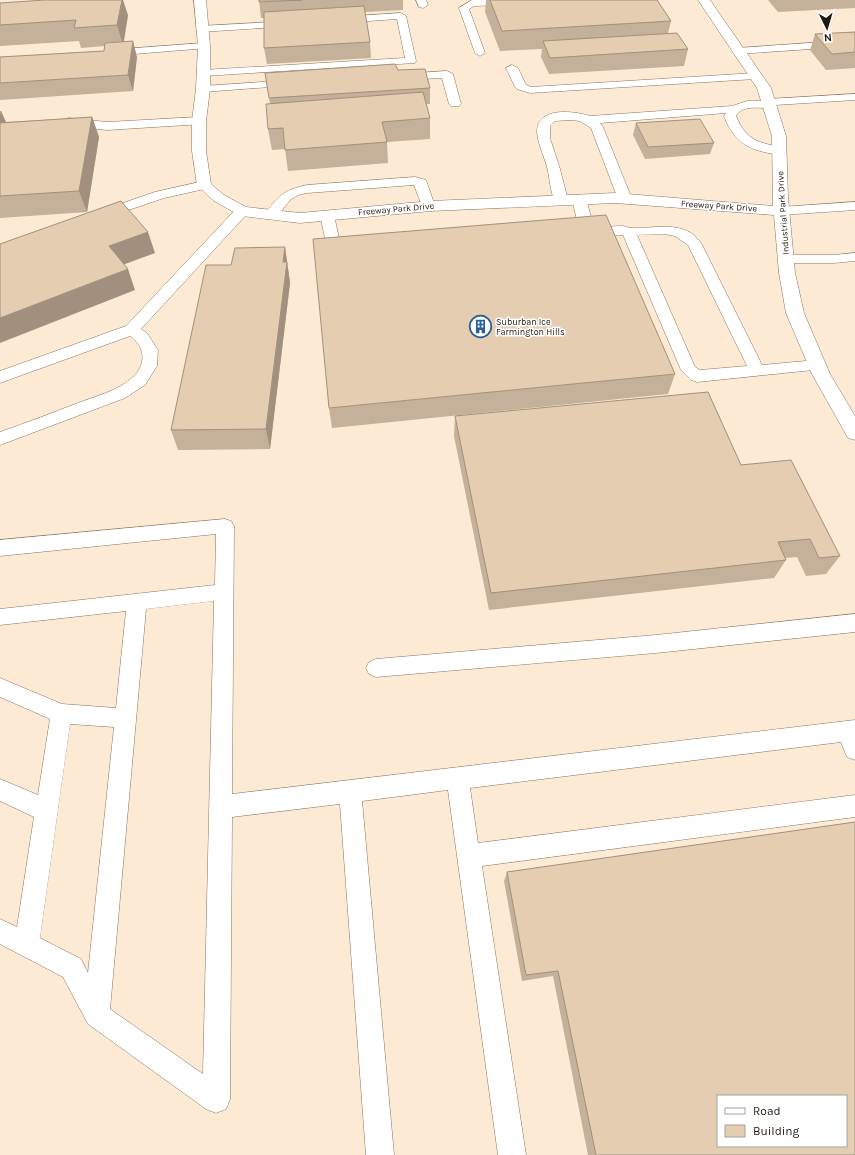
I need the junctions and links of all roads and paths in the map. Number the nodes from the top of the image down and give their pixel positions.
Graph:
1 (200, 0) edge
2 (704, 0) edge
3 (521, 1) edge
4 (329, 21) edge
5 (297, 23) edge
6 (201, 29) junction
7 (855, 43) edge
8 (204, 46) junction
9 (738, 51) junction
10 (480, 53) dead end
11 (95, 54) edge
12 (512, 68) dead end
13 (203, 73) junction
14 (755, 76) junction
15 (392, 77) edge
16 (305, 82) edge
17 (203, 89) junction
18 (855, 97) edge
19 (455, 104) dead end
20 (769, 104) junction
21 (733, 110) junction
22 (589, 120) junction
23 (199, 121) junction
24 (58, 123) edge
25 (779, 151) junction
26 (204, 185) junction
27 (580, 199) junction
28 (625, 199) junction
29 (560, 200) junction
30 (428, 206) junction
31 (855, 206) edge
32 (781, 210) junction
33 (242, 211) junction
34 (271, 214) junction
35 (327, 215) junction
36 (87, 221) edge
37 (629, 232) junction
38 (588, 233) junction
39 (572, 234) edge
40 (358, 252) edge
41 (855, 257) edge
42 (786, 259) junction
43 (131, 330) junction
44 (817, 365) junction
45 (757, 370) junction
46 (0, 377) edge
47 (855, 433) edge
48 (0, 438) edge
49 (0, 548) edge
50 (224, 592) junction
51 (138, 601) junction
52 (0, 617) edge
53 (855, 623) edge
54 (376, 668) dead end
55 (0, 687) edge
56 (61, 714) junction
57 (126, 718) junction
58 (852, 737) edge
59 (457, 778) junction
60 (0, 790) edge
61 (350, 791) junction
62 (855, 806) edge
63 (221, 807) junction
64 (47, 811) junction
65 (468, 856) junction
66 (0, 931) edge
67 (27, 944) junction
68 (97, 1015) junction
69 (380, 1155) edge
70 (512, 1155) edge

1 - 6 street
2 - 9 street, Industrial Park Drive
3 - 10 lane
4 - 13 lane
5 - 6 lane
6 - 8 street
7 - 9 lane
8 - 11 lane
8 - 13 street
9 - 14 street, Industrial Park Drive
12 - 14 lane
13 - 17 street
14 - 20 street, Industrial Park Drive
15 - 19 lane
16 - 17 lane
17 - 23 street
18 - 20 lane
20 - 21 lane
20 - 25 street, Industrial Park Drive
21 - 22 lane
21 - 25 lane
22 - 28 lane
22 - 29 lane
23 - 24 lane
23 - 26 street
25 - 32 street, Industrial Park Drive
26 - 33 street, Freeway Park Drive
26 - 36 lane
27 - 28 street, Freeway Park Drive
27 - 29 street, Freeway Park Drive
27 - 38 lane
28 - 32 street, Freeway Park Drive
29 - 30 street, Freeway Park Drive
30 - 34 lane
30 - 35 street, Freeway Park Drive
31 - 32 lane
32 - 42 street, Industrial Park Drive
33 - 34 street, Freeway Park Drive
33 - 43 lane
34 - 35 street, Freeway Park Drive
35 - 40 lane
37 - 38 lane
37 - 45 lane
37 - 45 lane
38 - 39 lane
41 - 42 lane
42 - 44 street, Industrial Park Drive
43 - 46 lane
43 - 48 lane
44 - 45 lane
44 - 47 street, Industrial Park Drive
49 - 50 lane
50 - 51 lane
50 - 63 lane
51 - 52 lane
51 - 57 lane
53 - 54 lane
55 - 56 lane
56 - 57 lane
56 - 64 lane
57 - 68 lane
58 - 59 lane
59 - 61 lane
59 - 65 lane
60 - 64 lane
61 - 63 lane
61 - 69 lane
62 - 65 lane
63 - 68 lane
64 - 67 lane
65 - 70 lane
66 - 67 lane
67 - 68 lane

